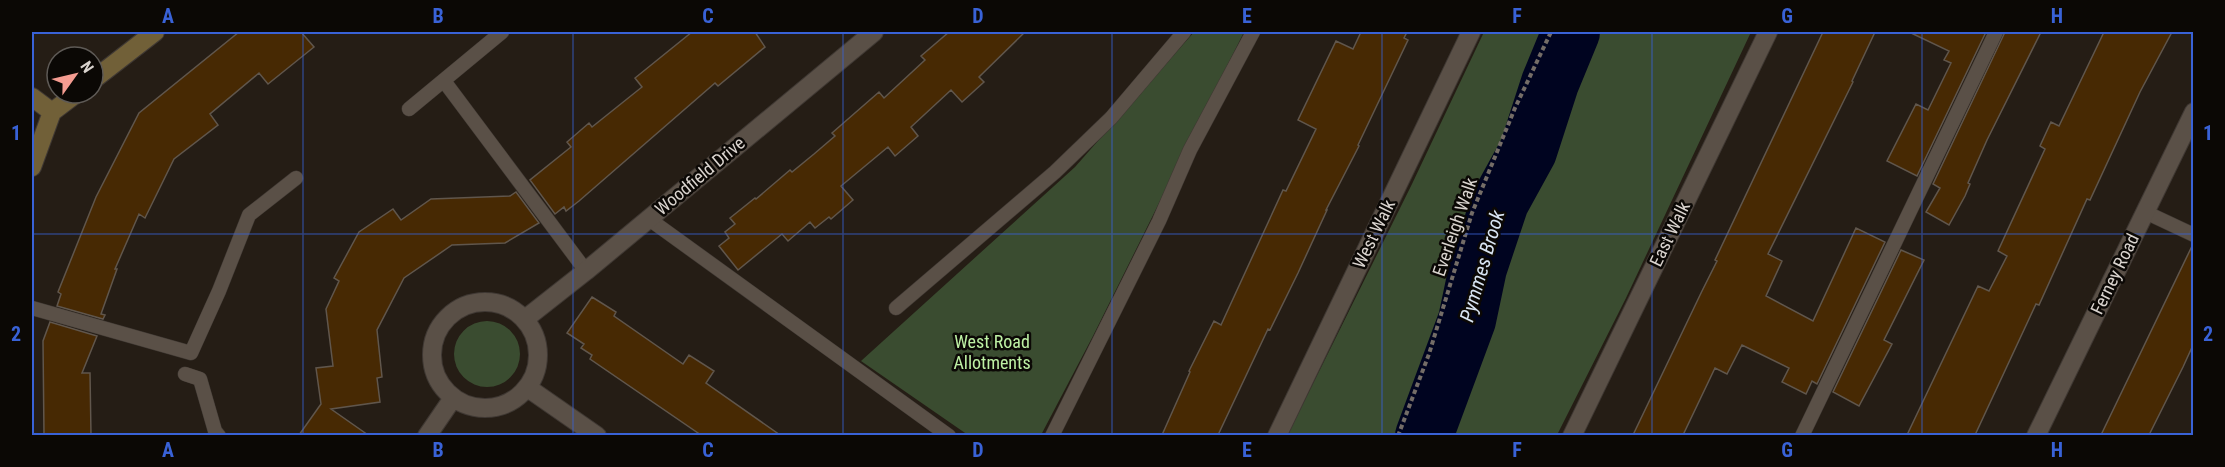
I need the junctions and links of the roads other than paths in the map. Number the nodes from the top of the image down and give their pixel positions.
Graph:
1 (155, 32) edge
2 (502, 32) edge
3 (874, 32) edge
4 (1184, 32) edge
5 (1253, 32) edge
6 (1470, 32) edge
7 (1768, 32) edge
8 (1996, 32) edge
9 (105, 71) edge
10 (444, 81) junction
11 (32, 97) edge
12 (61, 105) edge
13 (409, 109) dead end
14 (52, 112) junction
15 (2193, 112) edge
16 (32, 167) edge
17 (296, 177) dead end
18 (2145, 212) junction
19 (649, 219) junction
20 (2193, 235) edge
21 (586, 271) junction
22 (32, 308) edge
23 (896, 308) dead end
24 (525, 319) junction
25 (185, 374) dead end
26 (528, 388) junction
27 (453, 398) junction
28 (219, 435) edge
29 (427, 435) edge
30 (597, 435) edge
31 (949, 435) edge
32 (1052, 435) edge
33 (1277, 435) edge
34 (1572, 435) edge
35 (1802, 435) edge
36 (2036, 435) edge

1 - 9 street
2 - 10 lane
3 - 19 street, Woodfield Drive
4 - 23 lane
5 - 32 lane
6 - 33 street, West Walk
7 - 34 street, East Walk
8 - 35 lane
10 - 13 lane
10 - 21 lane
11 - 14 street
12 - 14 street
14 - 16 street
15 - 18 street, Ferney Road
17 - 22 lane
18 - 20 lane
18 - 36 street, Ferney Road
19 - 21 street, Woodfield Drive
19 - 31 lane
21 - 24 street, Woodfield Drive
24 - 26 street
24 - 27 street
25 - 28 lane
26 - 27 street
26 - 30 street
27 - 29 street

